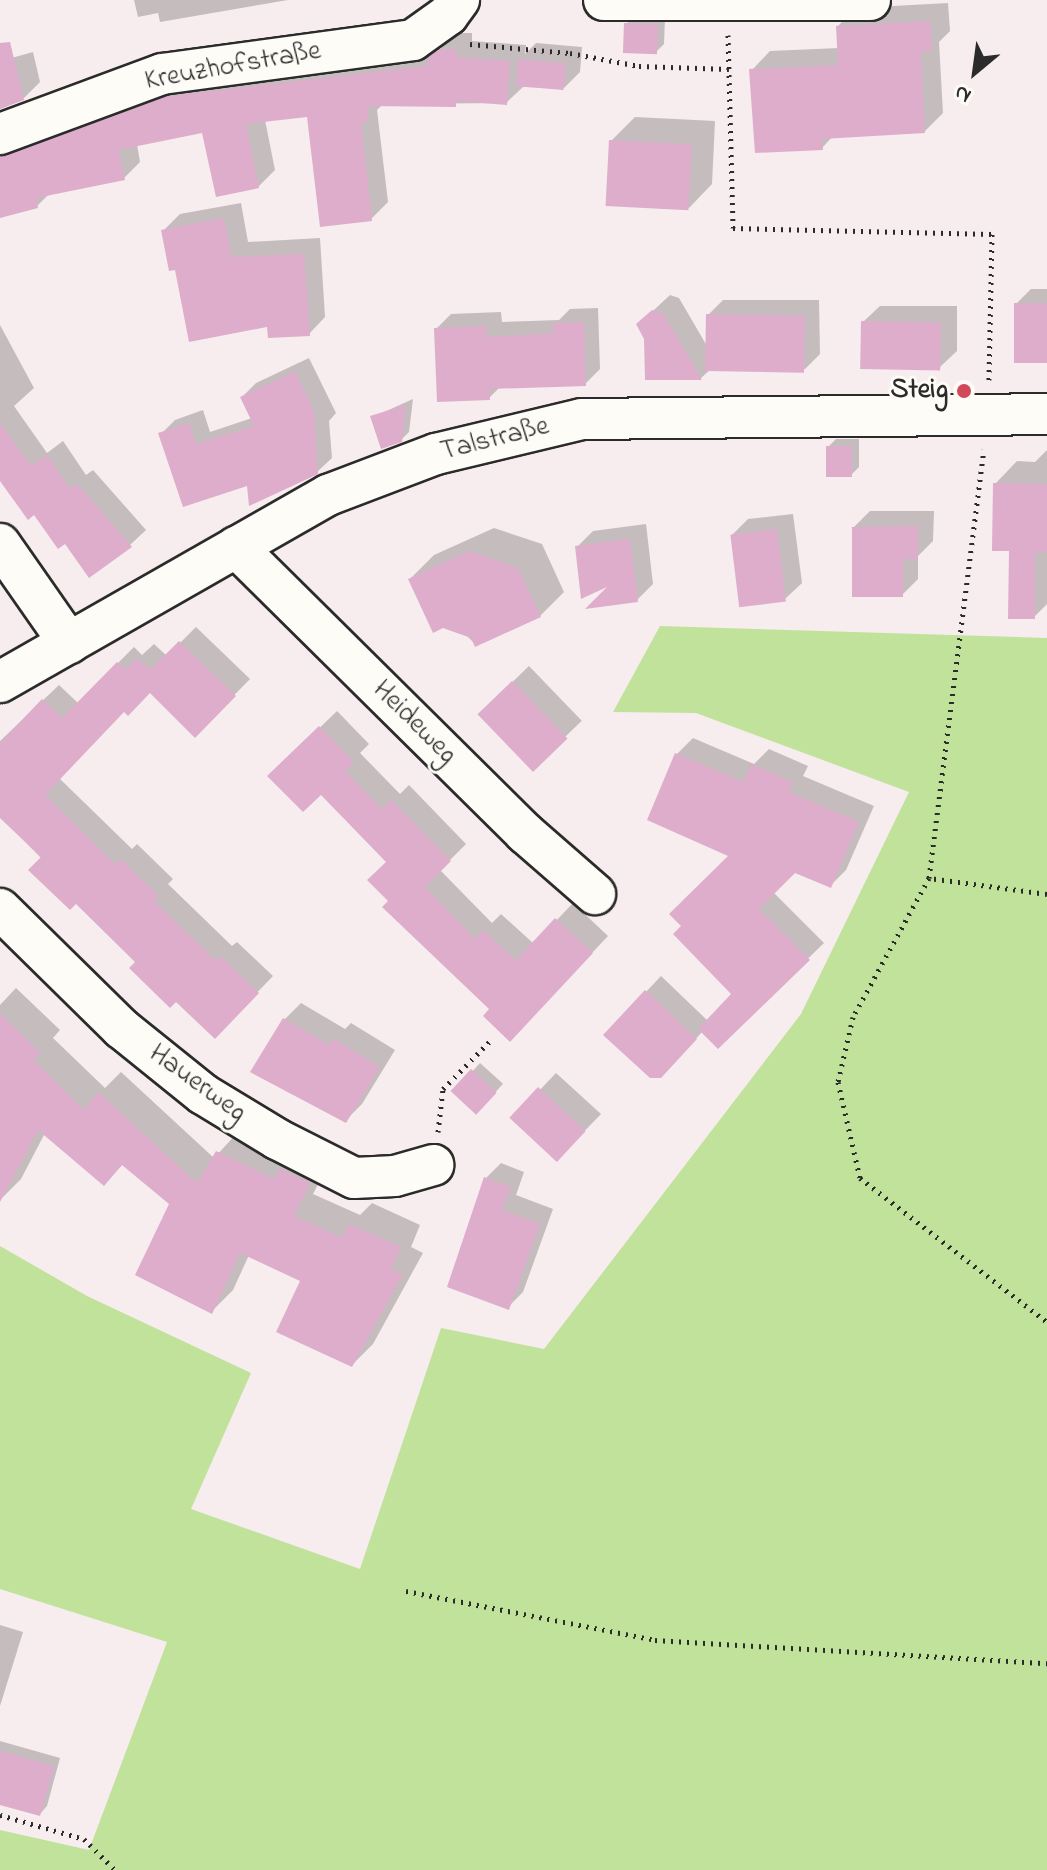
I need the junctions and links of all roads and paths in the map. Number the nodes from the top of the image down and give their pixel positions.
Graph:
1 (459, 0) edge
2 (604, 0) edge
3 (870, 0) edge
4 (728, 36) dead end
5 (413, 40) junction
6 (729, 69) junction
7 (0, 134) edge
8 (1047, 414) edge
9 (986, 430) junction
10 (0, 544) edge
11 (236, 547) junction
12 (69, 643) junction
13 (0, 682) edge
14 (929, 878) junction
15 (595, 894) dead end
16 (1047, 894) edge
17 (0, 909) edge
18 (491, 1040) dead end
19 (443, 1089) dead end
20 (433, 1165) dead end
21 (1047, 1322) edge
22 (406, 1591) dead end
23 (1047, 1663) edge
24 (0, 1815) edge
25 (115, 1870) edge

1 - 5 street, Kreuzhofstraße
2 - 3 street
4 - 6 path
5 - 6 path
5 - 7 street, Kreuzhofstraße
6 - 9 path
8 - 9 street, Talstraße
9 - 11 street, Talstraße
9 - 14 path
10 - 12 street
11 - 12 street, Talstraße
11 - 15 street, Heideweg
12 - 13 street, Talstraße
14 - 16 path
14 - 21 path
17 - 20 street, Hauerweg
18 - 19 path
22 - 23 path
24 - 25 path

